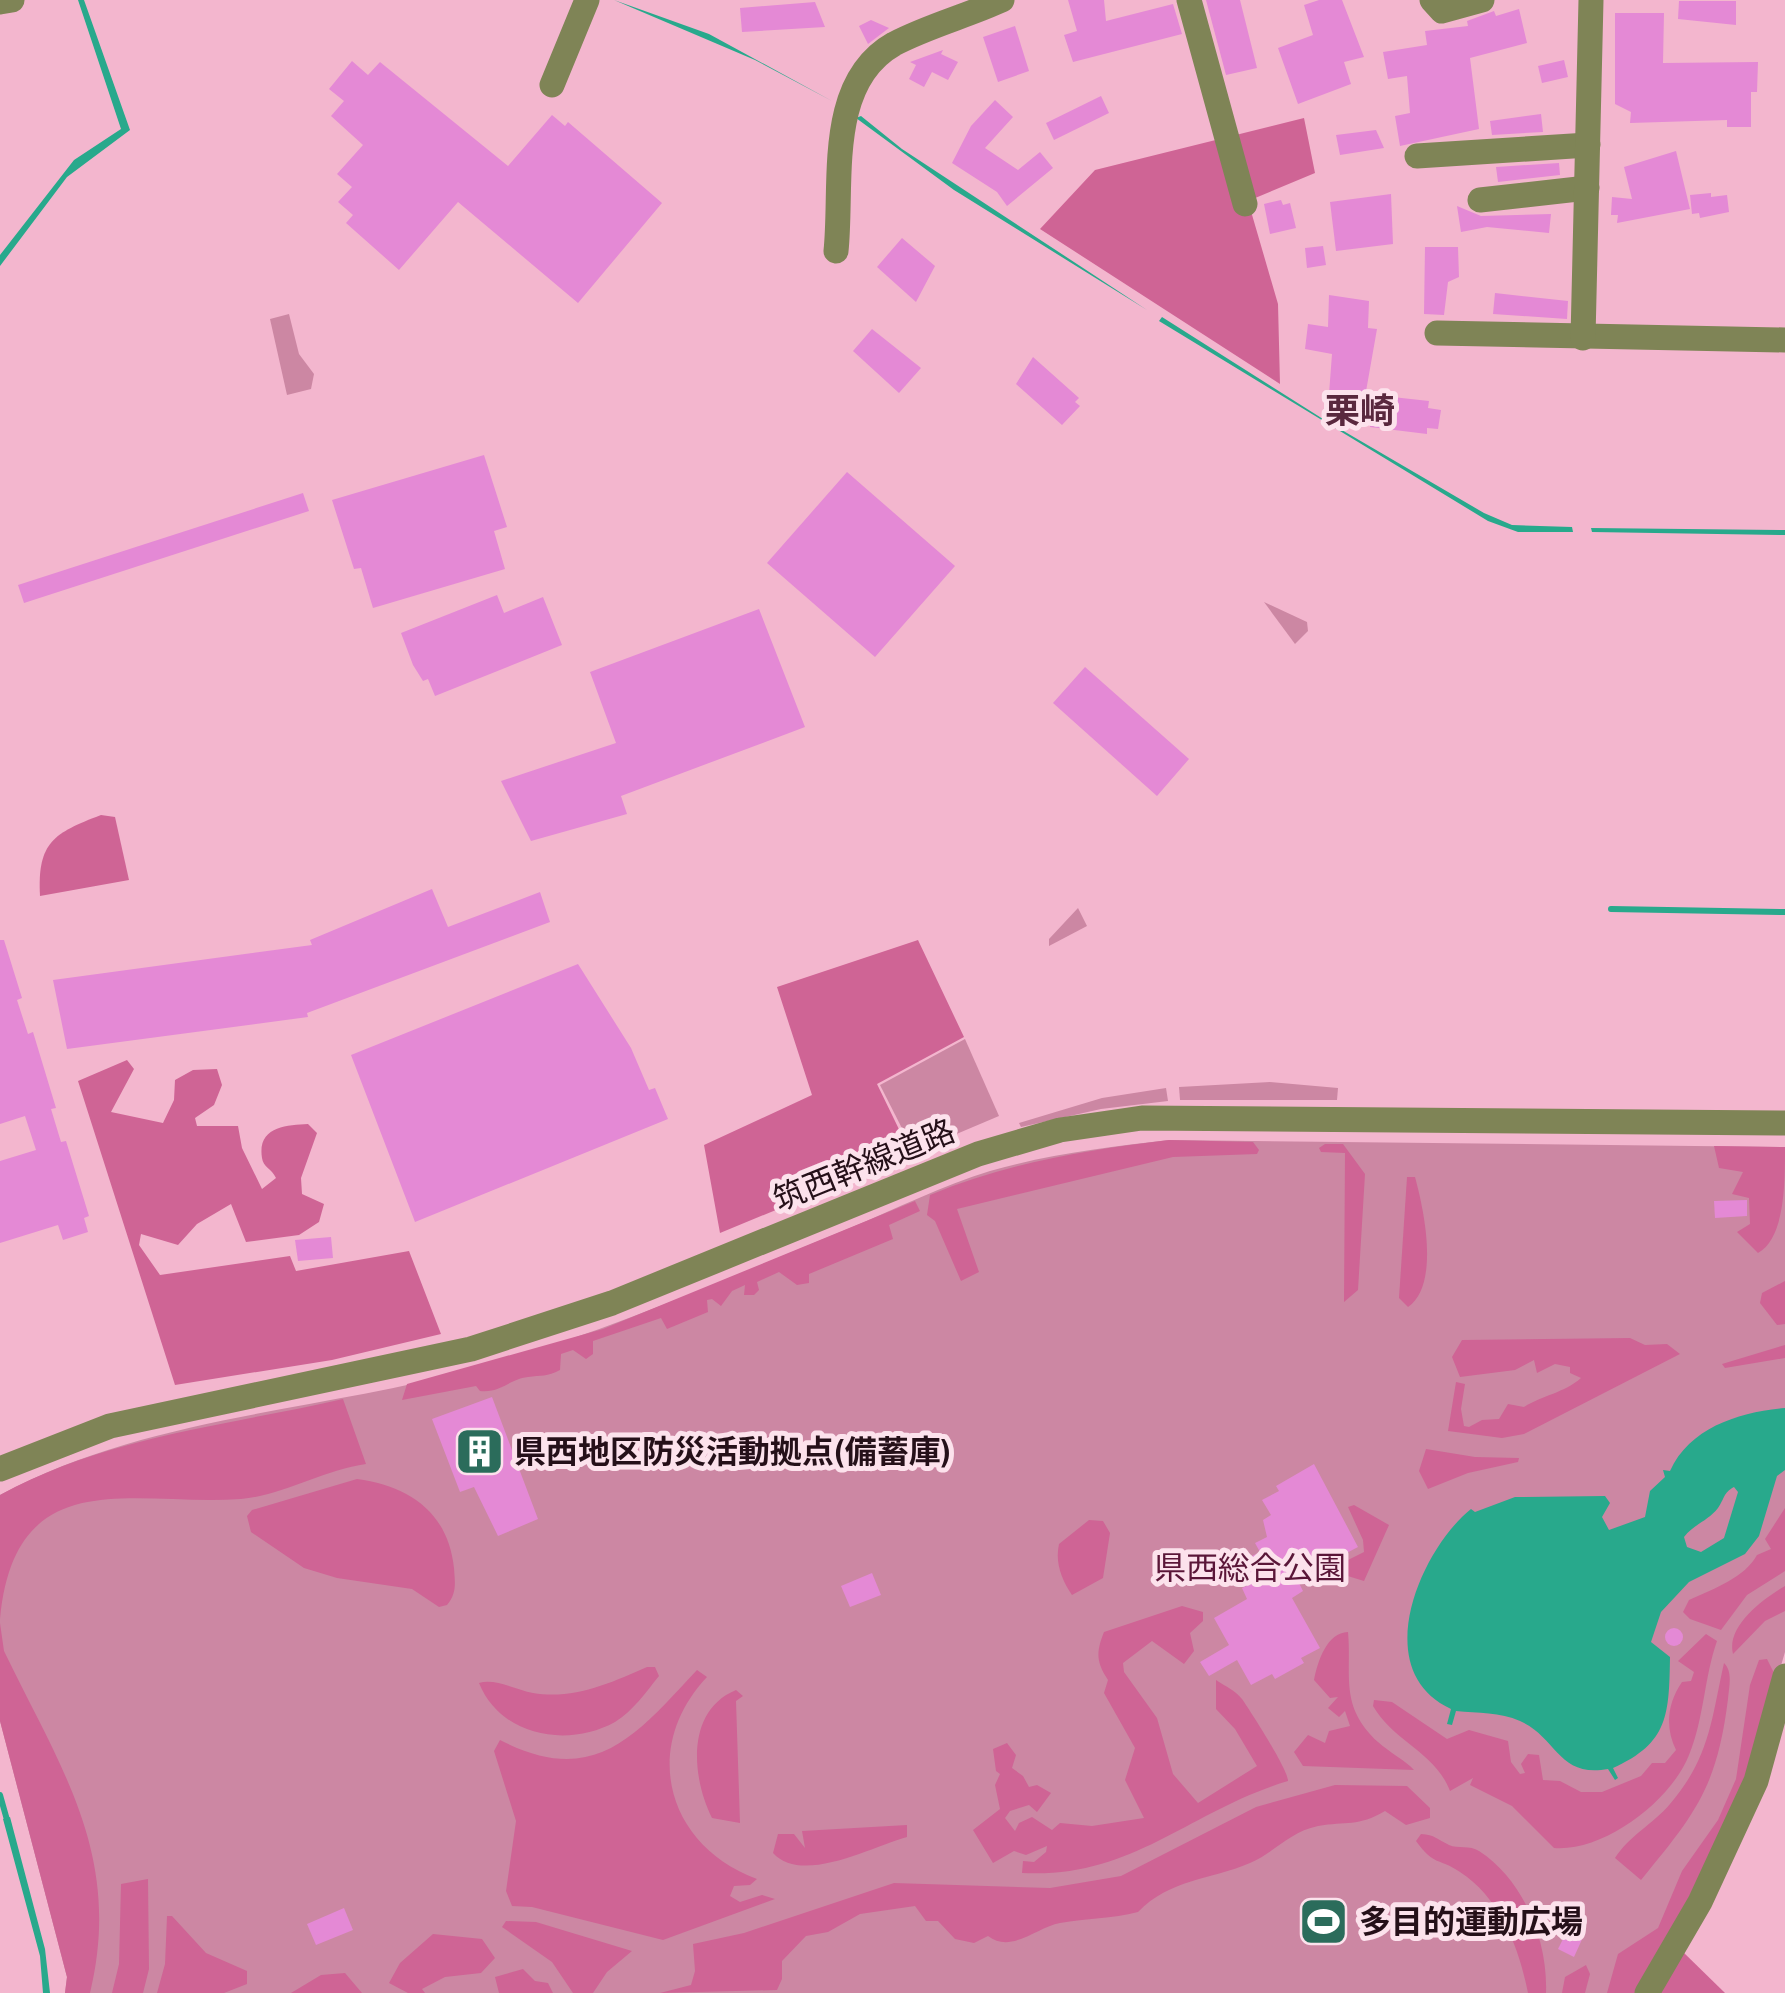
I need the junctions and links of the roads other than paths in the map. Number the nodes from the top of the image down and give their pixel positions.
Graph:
1 (12, 0) edge
2 (587, 0) edge
3 (1002, 0) edge
4 (1190, 0) edge
5 (1432, 0) edge
6 (1482, 0) edge
7 (1591, 0) edge
8 (0, 2) edge
9 (552, 85) dead end
10 (1588, 145) junction
11 (1416, 156) dead end
12 (1587, 188) junction
13 (1480, 200) dead end
14 (1245, 204) dead end
15 (836, 251) dead end
16 (1438, 334) dead end
17 (1583, 338) junction
18 (1785, 340) edge
19 (1785, 1123) edge
20 (0, 1469) edge
21 (1785, 1676) edge
22 (1647, 1993) edge

1 - 8 street
2 - 9 street
3 - 15 street
4 - 14 street
5 - 6 street
7 - 10 street
10 - 11 street
10 - 12 street
12 - 13 street
12 - 17 street
16 - 17 street
17 - 18 street
19 - 20 street, 筑西幹線道路
21 - 22 street

